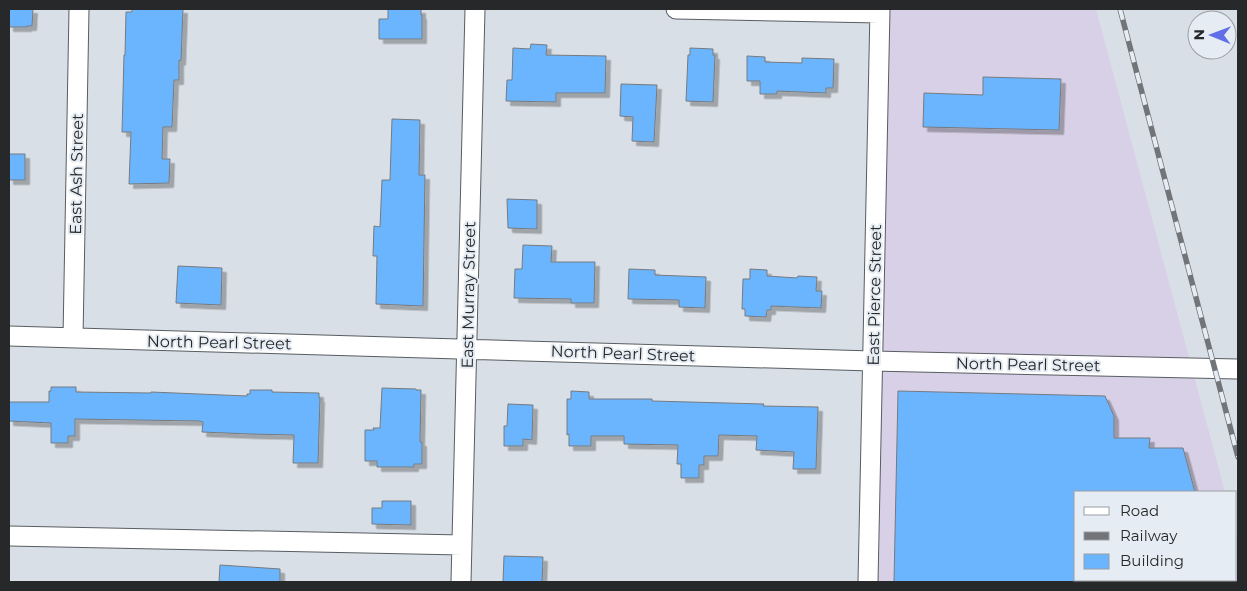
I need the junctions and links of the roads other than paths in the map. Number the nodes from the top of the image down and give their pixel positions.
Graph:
1 (78, 9) edge
2 (475, 9) edge
3 (676, 9) edge
4 (880, 11) edge
5 (9, 336) edge
6 (73, 338) junction
7 (467, 348) junction
8 (872, 361) junction
9 (1238, 369) edge
10 (9, 536) edge
11 (462, 545) junction
12 (462, 582) edge
13 (868, 582) edge

1 - 6 street, East Ash Street
2 - 7 street, East Murray Street
3 - 4 street
4 - 8 street, East Pierce Street
5 - 6 street, North Pearl Street
6 - 7 street, North Pearl Street
7 - 8 street, North Pearl Street
7 - 11 street, East Murray Street
8 - 9 street, North Pearl Street
8 - 13 street, East Pierce Street
10 - 11 street
11 - 12 street, East Murray Street

